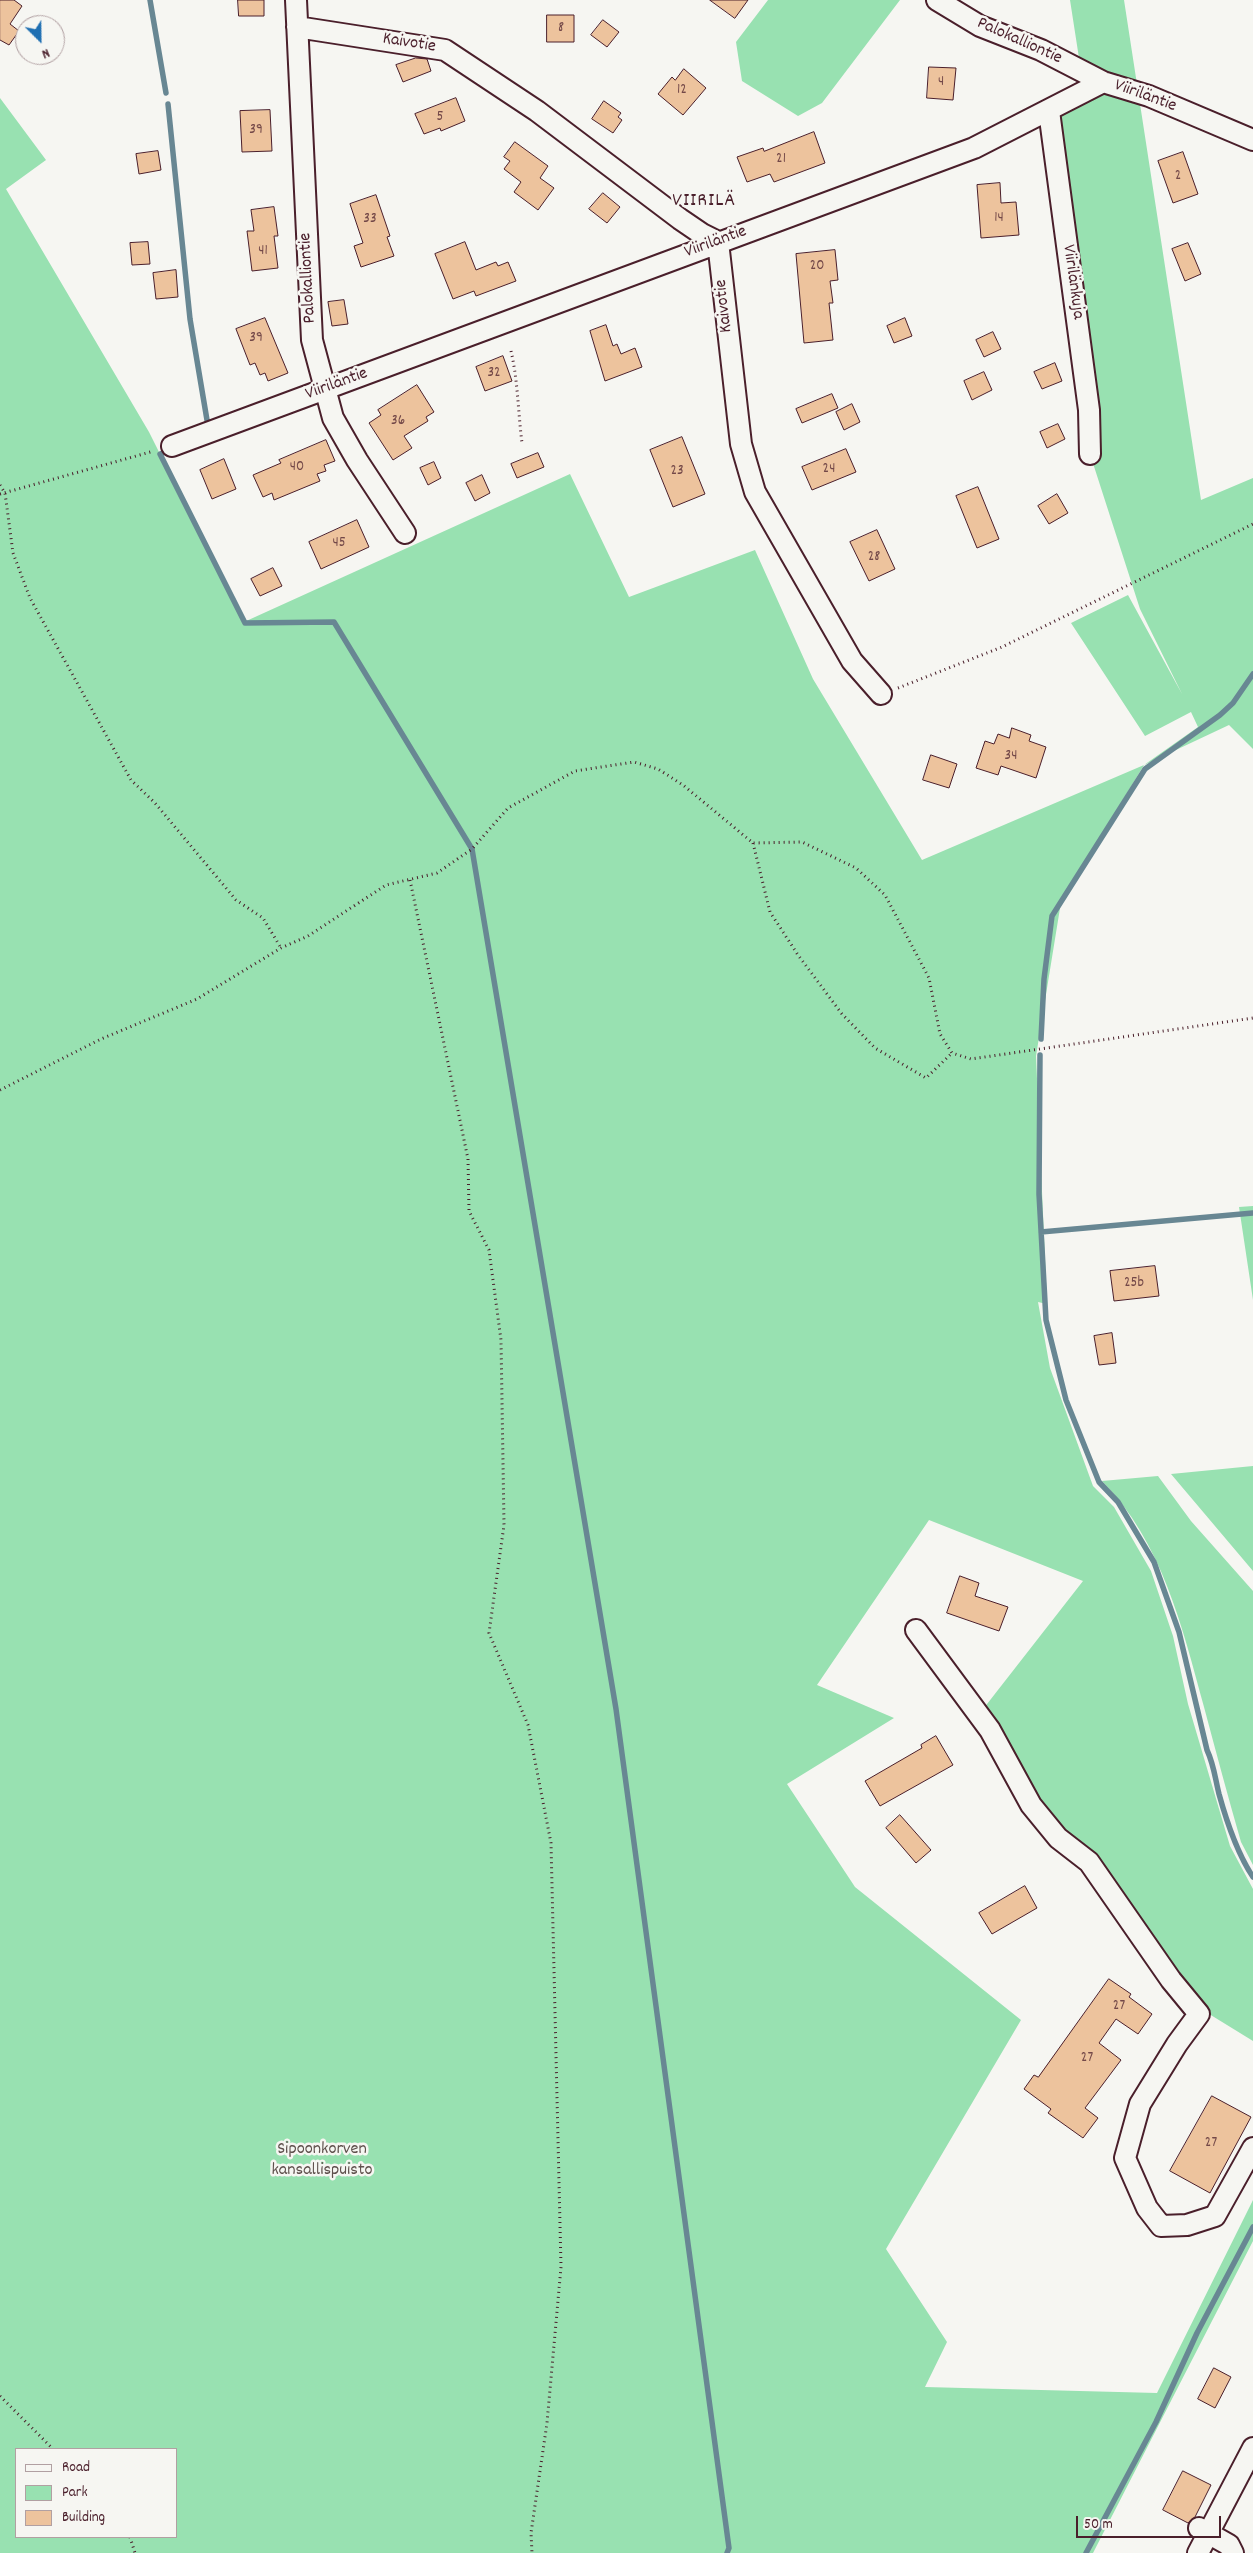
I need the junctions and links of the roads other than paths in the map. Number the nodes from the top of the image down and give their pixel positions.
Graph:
1 (296, 0) edge
2 (937, 0) edge
3 (297, 27) junction
4 (1103, 82) junction
5 (1049, 111) junction
6 (1253, 140) edge
7 (718, 242) junction
8 (324, 390) junction
9 (172, 446) road end
10 (1090, 454) dead end
11 (405, 533) dead end
12 (882, 694) road end
13 (916, 1630) dead end
14 (1253, 2148) edge
15 (1253, 2448) edge
16 (1204, 2530) junction
17 (1198, 2553) edge
18 (1233, 2553) edge

1 - 3 street, Palokalliontie
2 - 4 street, Palokalliontie
3 - 7 street, Kaivotie
3 - 8 street, Palokalliontie
4 - 5 street, Viiriläntie
4 - 6 street, Viiriläntie
5 - 7 street, Viiriläntie
5 - 10 street, Viirilänkuja
7 - 8 street, Viiriläntie
7 - 12 street, Kaivotie
8 - 9 street, Viiriläntie
8 - 11 street, Palokalliontie
13 - 14 street
15 - 16 street
16 - 17 street
16 - 18 street

